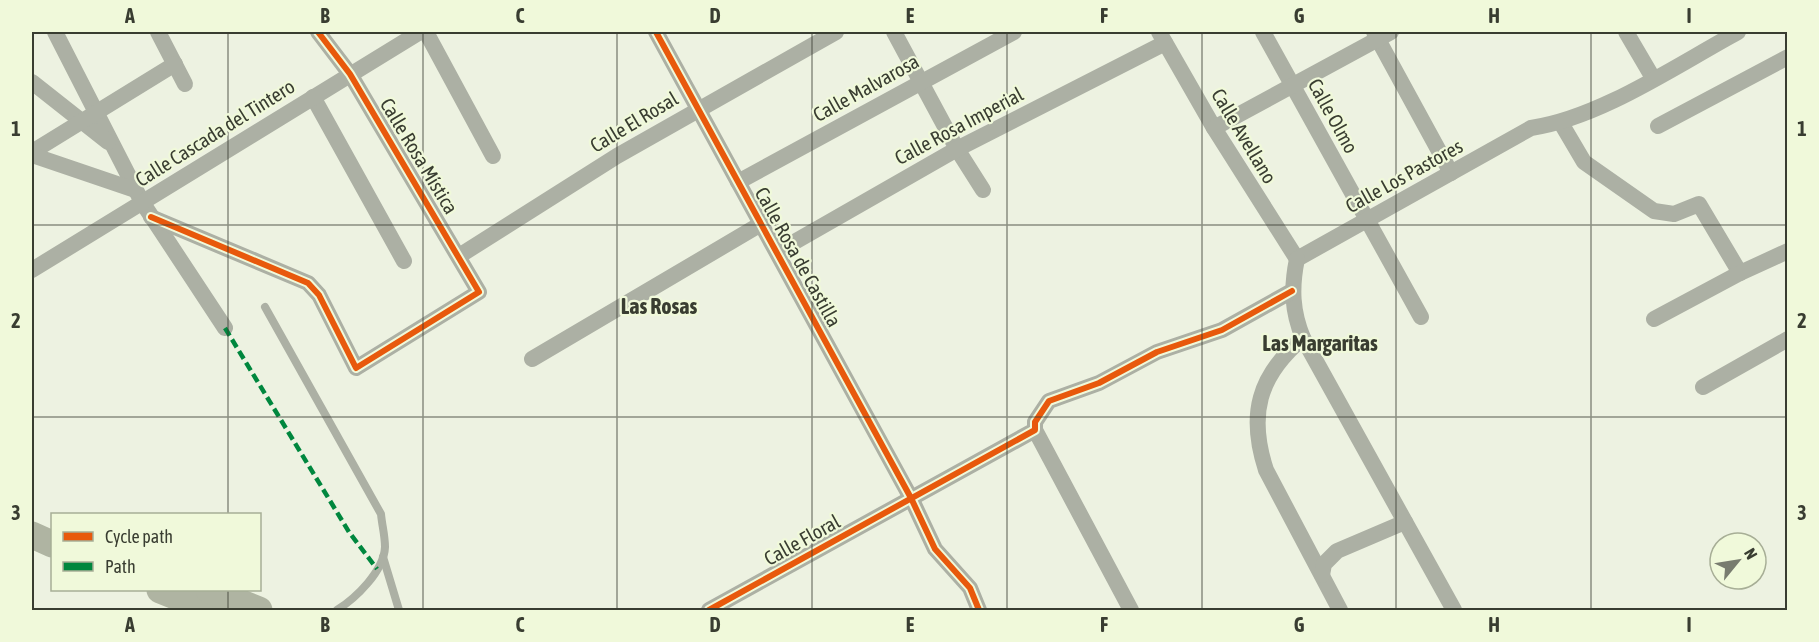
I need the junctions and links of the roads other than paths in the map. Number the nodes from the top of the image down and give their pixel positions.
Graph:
1 (55, 32) edge
2 (158, 32) edge
3 (318, 32) edge
4 (420, 32) edge
5 (426, 32) edge
6 (836, 32) edge
7 (894, 32) edge
8 (1014, 32) edge
9 (1263, 32) edge
10 (1626, 32) edge
11 (662, 34) edge
12 (1381, 34) edge
13 (1728, 34) edge
14 (1162, 37) edge
15 (1788, 57) edge
16 (175, 64) junction
17 (350, 74) junction
18 (1653, 78) junction
19 (32, 81) edge
20 (921, 82) junction
21 (186, 84) dead end
22 (1292, 85) junction
23 (313, 97) junction
24 (698, 109) junction
25 (95, 112) junction
26 (79, 122) junction
27 (1561, 123) junction
28 (1658, 126) dead end
29 (1214, 128) junction
30 (110, 143) junction
31 (957, 149) junction
32 (32, 153) edge
33 (494, 156) dead end
34 (1451, 173) junction
35 (738, 182) junction
36 (983, 190) dead end
37 (139, 196) junction
38 (151, 217) junction
39 (1368, 220) junction
40 (761, 224) junction
41 (777, 252) junction
42 (1786, 255) edge
43 (459, 256) junction
44 (1297, 259) junction
45 (404, 261) dead end
46 (32, 270) edge
47 (1740, 273) junction
48 (1292, 291) junction
49 (265, 307) dead end
50 (1421, 317) dead end
51 (1654, 319) dead end
52 (225, 328) dead end
53 (1303, 338) junction
54 (1788, 339) edge
55 (532, 359) dead end
56 (1703, 387) dead end
57 (1035, 430) junction
58 (911, 498) junction
59 (32, 515) edge
60 (1405, 522) junction
61 (51, 524) edge
62 (32, 536) edge
63 (51, 544) edge
64 (383, 557) junction
65 (1322, 575) junction
66 (162, 591) edge
67 (212, 591) edge
68 (210, 610) edge
69 (259, 610) edge
70 (337, 610) edge
71 (399, 610) edge
72 (709, 610) edge
73 (979, 610) edge
74 (1131, 610) edge
75 (1340, 610) edge
76 (1454, 610) edge

1 - 25 street
2 - 16 street
3 - 17 street, Calle Rosa Mística
4 - 17 street, Calle Cascada del Tintero
5 - 33 street
6 - 24 street, Calle El Rosal
7 - 20 street
8 - 20 street, Calle Malvarosa
9 - 22 street, Calle Olmo
10 - 18 street
11 - 24 street, Calle Rosa de Castilla
12 - 22 street
12 - 34 street
13 - 18 street, Calle Los Pastores
14 - 29 street, Calle Avellano
14 - 31 street, Calle Rosa Imperial
15 - 28 street
16 - 21 street
16 - 25 street
17 - 23 street, Calle Cascada del Tintero
17 - 43 street, Calle Rosa Mística
18 - 27 street, Calle Los Pastores
19 - 26 street
20 - 31 street
20 - 35 street, Calle Malvarosa
22 - 29 street
22 - 39 street, Calle Olmo
23 - 37 street, Calle Cascada del Tintero
23 - 45 street
24 - 35 street, Calle Rosa de Castilla
24 - 43 street, Calle El Rosal
25 - 26 street
25 - 30 street
26 - 30 street
26 - 32 street
27 - 34 street, Calle Los Pastores
27 - 47 street
29 - 44 street, Calle Avellano
30 - 37 street
31 - 36 street
31 - 41 street, Calle Rosa Imperial
32 - 37 street
34 - 39 street, Calle Los Pastores
35 - 40 street, Calle Rosa de Castilla
37 - 38 street
37 - 46 street, Calle Cascada del Tintero
38 - 43 street, Calle Rosa Mística
38 - 52 street
39 - 44 street, Calle Los Pastores
39 - 50 street, Calle Olmo
40 - 41 street, Calle Rosa de Castilla
40 - 55 street
41 - 58 street, Calle Rosa de Castilla
42 - 47 street
44 - 48 street
47 - 51 street
48 - 53 street
48 - 57 street
49 - 64 lane
53 - 60 street
53 - 65 street
54 - 56 street
57 - 58 street, Calle Floral
57 - 74 street
58 - 72 street, Calle Floral
58 - 73 street, Calle Rosa de Castilla
59 - 61 highway
60 - 65 street
60 - 76 street
62 - 63 highway
64 - 70 lane
64 - 71 lane
65 - 75 street
66 - 68 highway
67 - 69 highway

